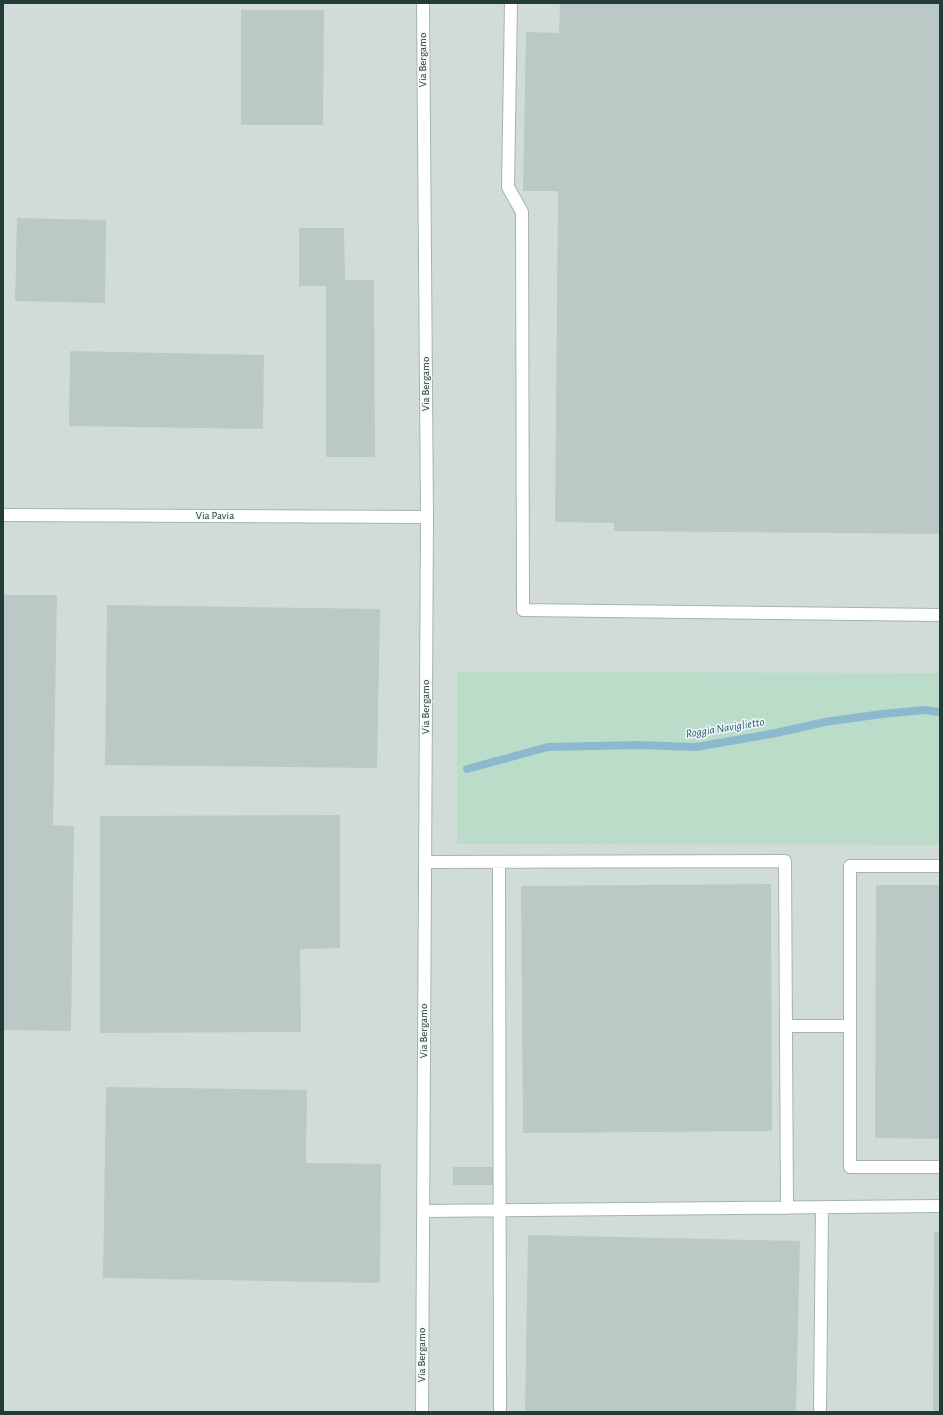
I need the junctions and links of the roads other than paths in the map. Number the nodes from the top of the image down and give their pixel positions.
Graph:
1 (423, 3) edge
2 (512, 3) edge
3 (3, 515) edge
4 (427, 517) junction
5 (940, 615) edge
6 (425, 862) junction
7 (499, 862) junction
8 (940, 866) edge
9 (786, 1026) junction
10 (850, 1026) junction
11 (940, 1167) edge
12 (940, 1206) edge
13 (787, 1208) junction
14 (822, 1208) junction
15 (500, 1210) junction
16 (423, 1211) junction
17 (422, 1412) edge
18 (500, 1412) edge
19 (820, 1412) edge

1 - 4 street, Via Bergamo
2 - 5 street
3 - 4 street, Via Pavia
4 - 6 street, Via Bergamo
6 - 7 street
6 - 16 street, Via Bergamo
7 - 9 street
7 - 15 street
8 - 10 street
9 - 10 street
9 - 13 street
10 - 11 street
12 - 14 street
13 - 14 street
13 - 15 street
14 - 19 street
15 - 16 street
15 - 18 street
16 - 17 street, Via Bergamo

